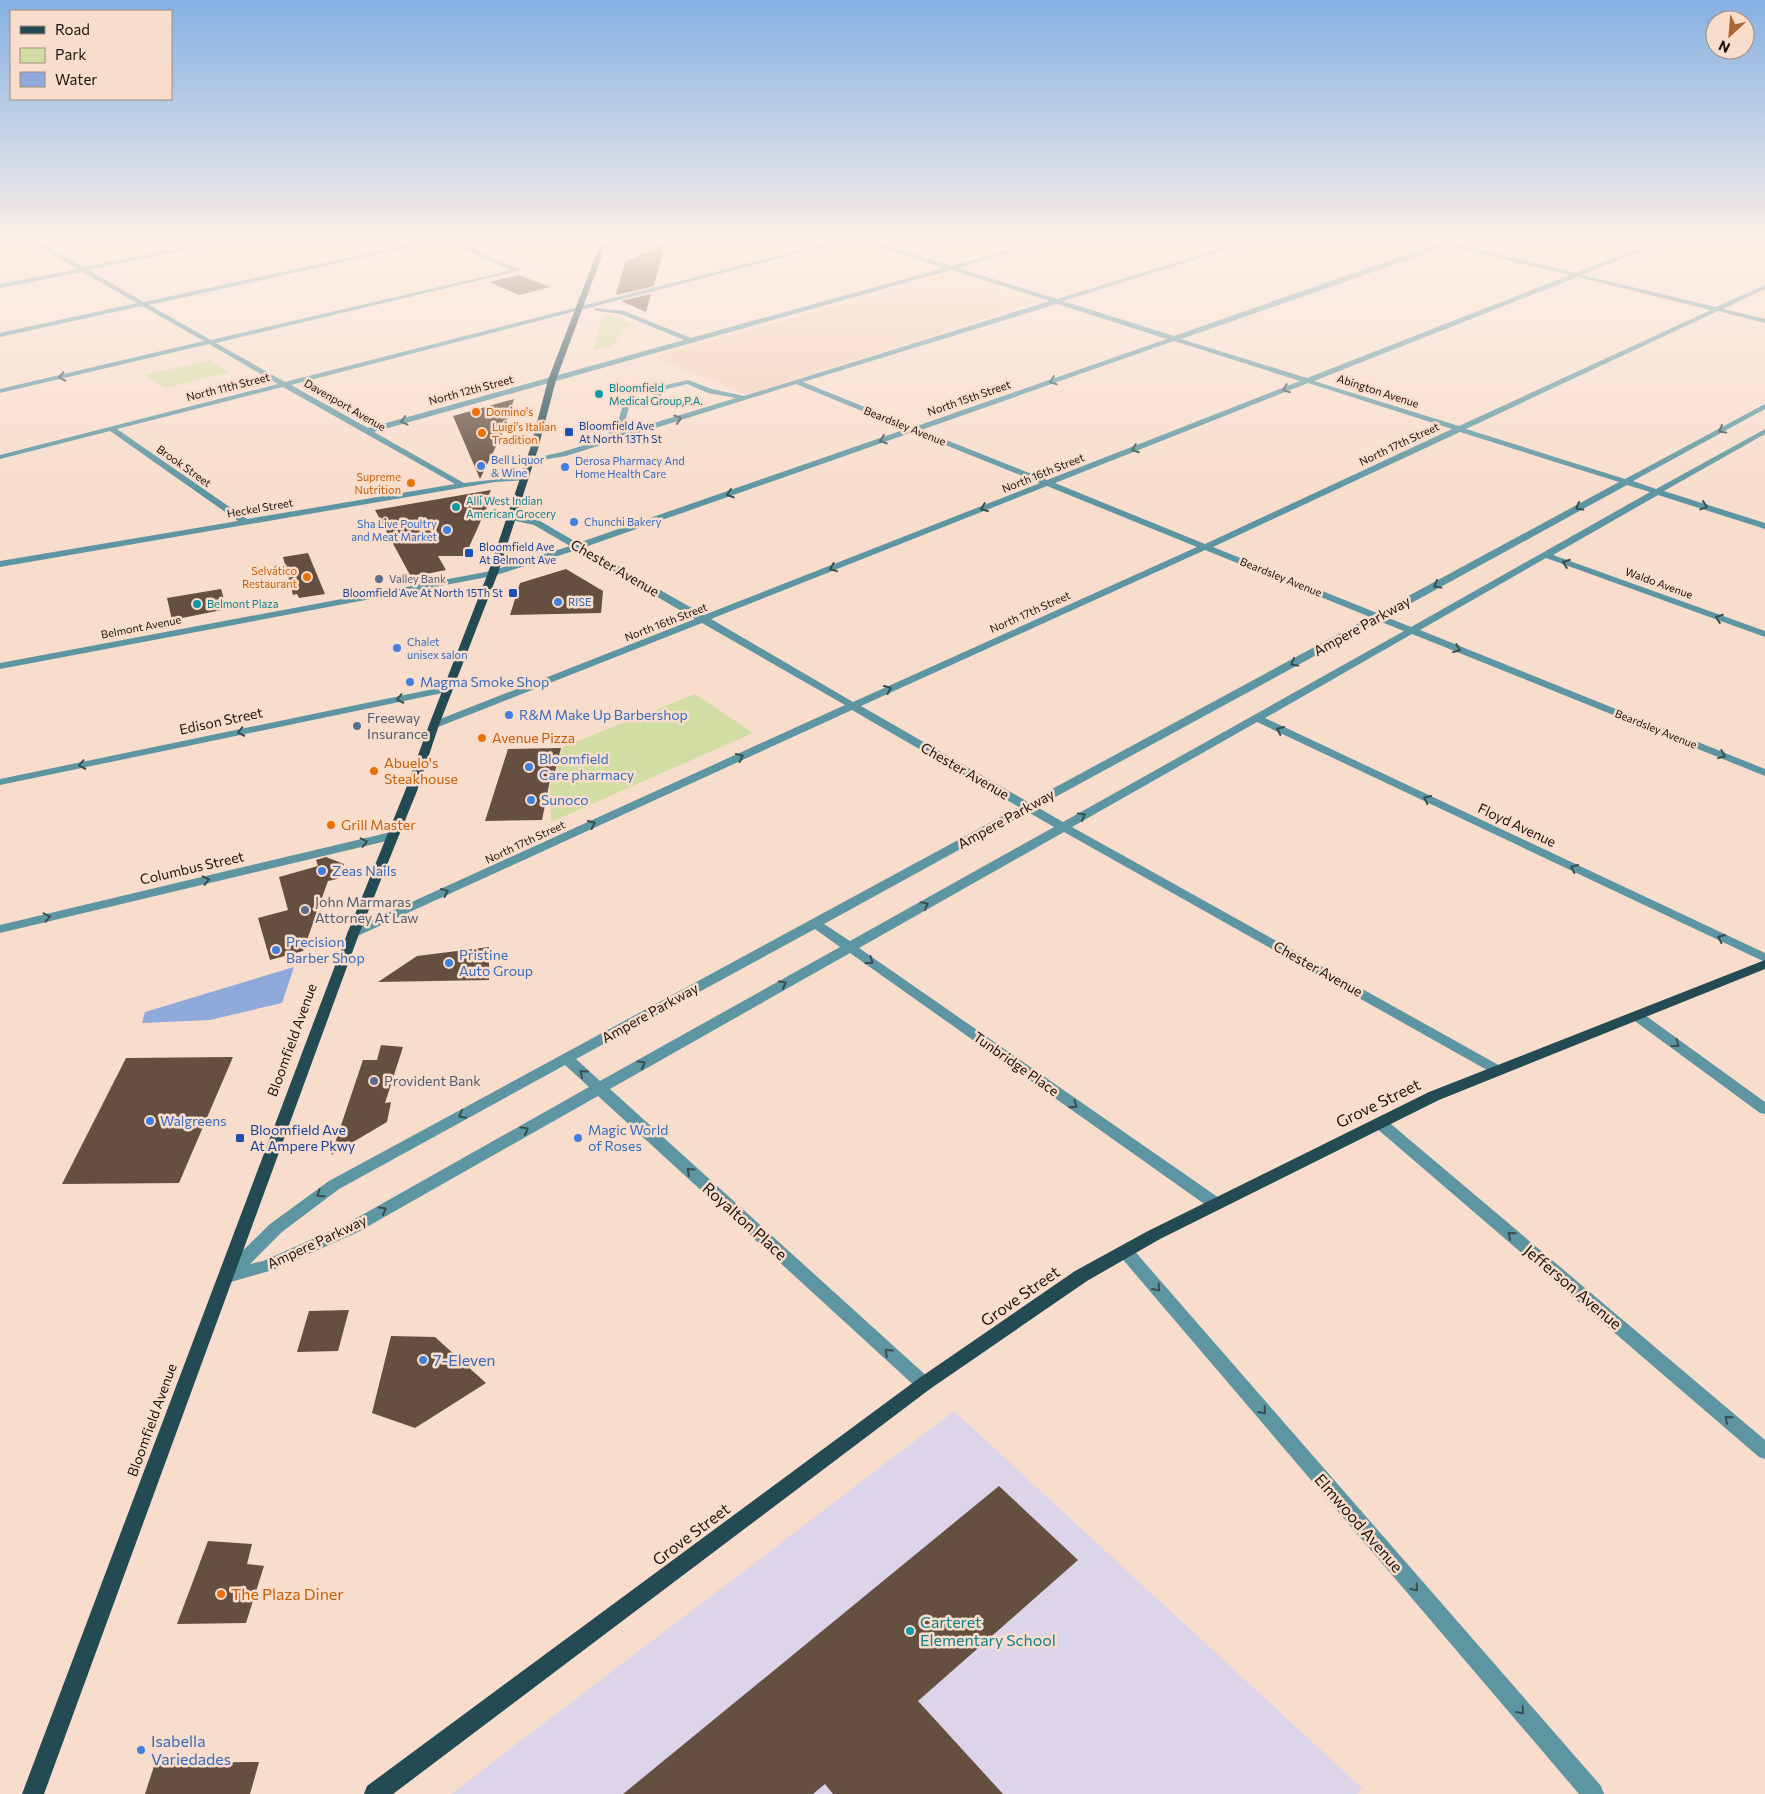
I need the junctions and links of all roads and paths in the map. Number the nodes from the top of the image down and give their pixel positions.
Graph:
1 (46, 326) edge
2 (182, 326) edge
3 (280, 326) edge
4 (514, 326) edge
5 (571, 326) edge
6 (655, 326) edge
7 (746, 326) edge
8 (980, 326) edge
9 (1132, 326) edge
10 (1212, 326) edge
11 (1448, 326) edge
12 (1681, 326) edge
13 (0, 336) edge
14 (1174, 339) junction
15 (692, 341) junction
16 (210, 342) junction
17 (552, 380) junction
18 (1308, 381) junction
19 (796, 382) junction
20 (285, 384) junction
21 (0, 391) edge
22 (743, 398) junction
23 (1765, 406) edge
24 (110, 428) junction
25 (1460, 429) junction
26 (914, 430) junction
27 (367, 431) junction
28 (1765, 432) edge
29 (620, 436) junction
30 (0, 457) edge
31 (530, 460) junction
32 (524, 478) junction
33 (1626, 482) junction
34 (1048, 483) junction
35 (462, 485) junction
36 (1658, 492) junction
37 (510, 517) junction
38 (245, 522) junction
39 (1765, 526) edge
40 (579, 546) junction
41 (1205, 547) junction
42 (1545, 555) junction
43 (0, 564) edge
44 (493, 573) junction
45 (1378, 617) junction
46 (703, 619) junction
47 (1412, 630) junction
48 (1765, 634) edge
49 (0, 666) edge
50 (448, 689) junction
51 (852, 706) junction
52 (1256, 718) junction
53 (434, 725) junction
54 (1765, 773) edge
55 (0, 782) edge
56 (1028, 807) junction
57 (1063, 827) junction
58 (392, 836) junction
59 (815, 923) junction
60 (0, 929) edge
61 (353, 934) junction
62 (850, 947) junction
63 (1765, 958) edge
64 (1765, 964) edge
65 (1637, 1016) junction
66 (566, 1058) junction
67 (1499, 1071) junction
68 (599, 1088) junction
69 (1765, 1109) edge
70 (1380, 1123) junction
71 (1216, 1204) junction
72 (1125, 1251) junction
73 (227, 1277) junction
74 (924, 1384) junction
75 (1765, 1451) edge
76 (33, 1794) edge
77 (375, 1794) edge
78 (1592, 1794) edge

1 - 13 street
2 - 16 street, Davenport Avenue
3 - 16 street
4 - 20 street, North 11th Street
5 - 17 main road, Bloomfield Avenue
6 - 15 street
7 - 15 street, North 12th Street
8 - 19 street
9 - 14 street, Abington Avenue
10 - 14 street, North 15th Street
11 - 18 street, North 16th Street
12 - 25 street, North 17th Street
14 - 18 street, Abington Avenue
14 -> 26 street, North 15th Street
15 - 17 street, North 12th Street
16 - 20 street, Davenport Avenue
16 -> 21 street
17 -> 27 street, North 12th Street
17 - 31 main road, Bloomfield Avenue
18 - 25 street, Abington Avenue
18 -> 34 street, North 16th Street
19 - 22 street
19 - 26 street, Beardsley Avenue
20 - 24 street, North 11th Street
20 - 27 street, Davenport Avenue
29 -> 22 street
22 - 29 street
23 -> 33 street, Ampere Parkway
24 - 30 street, North 11th Street
24 - 38 street, Brook Street
25 - 33 street, Abington Avenue
25 - 41 street, North 17th Street
26 - 34 street, Beardsley Avenue
26 -> 40 street, North 15th Street
27 - 35 street, Davenport Avenue
28 - 36 street, Ampere Parkway
29 - 31 street
31 - 32 main road, Bloomfield Avenue
32 - 35 street, Heckel Street
32 - 37 main road, Bloomfield Avenue
33 - 36 street, Abington Avenue
33 -> 45 street, Ampere Parkway
34 - 41 street, Beardsley Avenue
34 -> 46 street, North 16th Street
35 - 38 street, Heckel Street
36 -> 39 street, Abington Avenue
36 - 42 street, Ampere Parkway
37 - 40 street, Chester Avenue
37 - 44 main road, Bloomfield Avenue
38 - 43 street, Heckel Street
40 - 44 street, North 15th Street
40 - 46 street, Chester Avenue
41 - 45 street, Beardsley Avenue
51 -> 41 street, North 17th Street
42 - 47 street, Ampere Parkway
48 -> 42 street, Waldo Avenue
44 - 49 street, Belmont Avenue
44 - 50 main road, Bloomfield Avenue
45 - 47 street, Beardsley Avenue
45 -> 56 street, Ampere Parkway
46 - 51 street, Chester Avenue
46 - 53 street, North 16th Street
47 - 52 street, Ampere Parkway
47 -> 54 street, Beardsley Avenue
50 - 53 main road, Bloomfield Avenue
50 -> 55 street, Edison Street
51 - 56 street, Chester Avenue
61 -> 51 street, North 17th Street
57 -> 52 street, Ampere Parkway
63 -> 52 street, Floyd Avenue
53 - 58 main road, Bloomfield Avenue
56 - 57 street, Chester Avenue
56 - 59 street, Ampere Parkway
62 -> 57 street, Ampere Parkway
57 - 67 street, Chester Avenue
60 -> 58 street, Columbus Street
58 - 61 main road, Bloomfield Avenue
59 - 62 street, Tunbridge Place
59 - 66 street, Ampere Parkway
61 - 73 main road, Bloomfield Avenue
68 -> 62 street, Ampere Parkway
62 -> 71 street, Tunbridge Place
64 - 65 main road, Grove Street
65 - 67 main road, Grove Street
65 -> 69 street
68 -> 66 street, Royalton Place
66 -> 73 street, Ampere Parkway
67 - 70 main road, Grove Street
73 -> 68 street, Ampere Parkway
74 -> 68 street, Royalton Place
70 - 71 main road, Grove Street
75 -> 70 street, Jefferson Avenue
71 - 72 main road, Grove Street
72 - 74 main road, Grove Street
72 -> 78 street, Elmwood Avenue
73 - 76 main road, Bloomfield Avenue
74 - 77 main road, Grove Street

